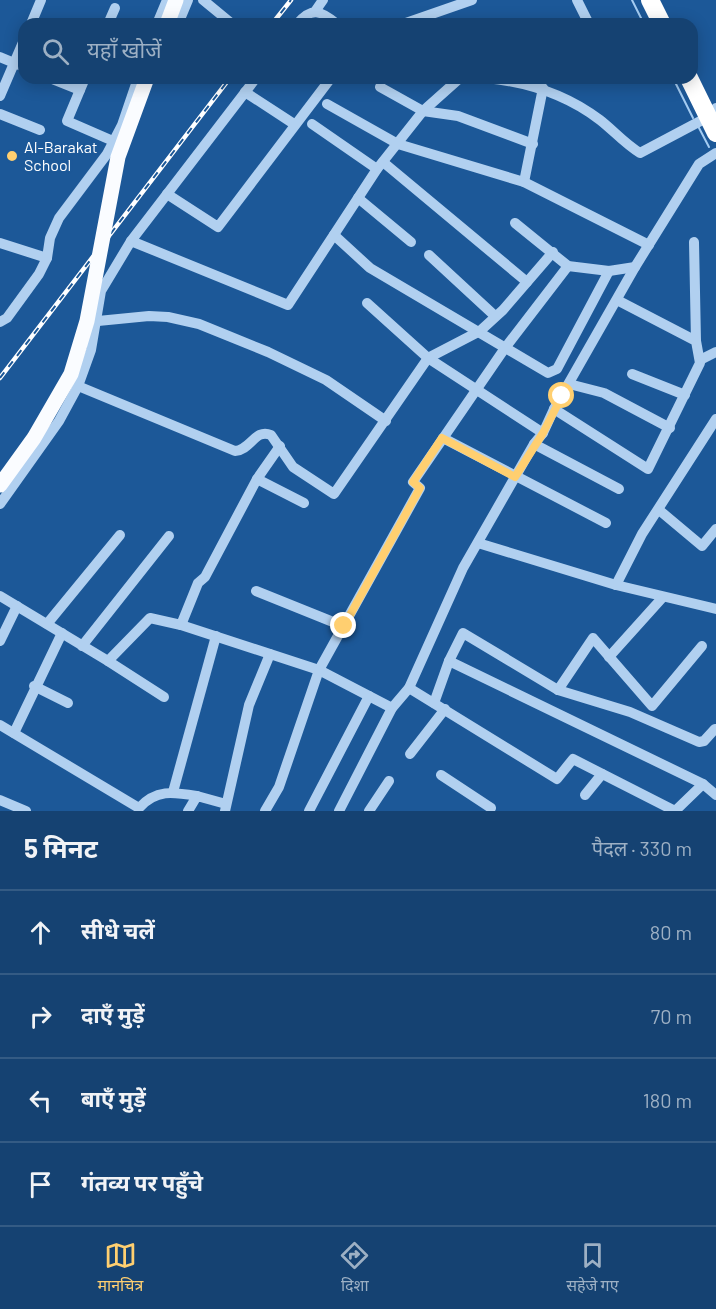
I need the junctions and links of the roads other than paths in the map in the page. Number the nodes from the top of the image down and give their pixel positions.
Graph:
1 (41, 0) edge
2 (166, 0) edge
3 (176, 0) edge
4 (188, 0) edge
5 (203, 0) edge
6 (324, 0) edge
7 (472, 0) edge
8 (577, 0) edge
9 (650, 0) edge
10 (115, 8) dead end
11 (316, 10) junction
12 (34, 18) edge
13 (111, 18) edge
14 (160, 18) edge
15 (169, 18) edge
16 (180, 18) edge
17 (225, 18) edge
18 (303, 18) edge
19 (330, 18) edge
20 (420, 18) edge
21 (586, 18) edge
22 (659, 18) edge
23 (0, 57) edge
24 (18, 65) edge
25 (18, 67) edge
26 (65, 84) edge
27 (82, 84) edge
28 (136, 84) edge
29 (145, 84) edge
30 (251, 84) edge
31 (326, 84) edge
32 (453, 84) edge
33 (531, 84) edge
34 (693, 84) edge
35 (380, 87) dead end
36 (543, 88) junction
37 (80, 90) junction
38 (245, 92) junction
39 (0, 96) edge
40 (327, 105) dead end
41 (423, 111) junction
42 (0, 114) edge
43 (713, 119) edge
44 (294, 124) junction
45 (312, 124) dead end
46 (40, 130) dead end
47 (113, 141) junction
48 (398, 144) junction
49 (533, 144) junction
50 (716, 153) edge
51 (380, 166) junction
52 (524, 182) junction
53 (166, 194) junction
54 (358, 198) junction
55 (515, 223) dead end
56 (334, 235) junction
57 (131, 241) junction
58 (411, 242) dead end
59 (694, 242) dead end
60 (649, 245) junction
61 (2, 248) edge
62 (553, 252) junction
63 (429, 255) dead end
64 (47, 258) junction
65 (568, 266) junction
66 (635, 267) junction
67 (609, 271) junction
68 (527, 282) junction
69 (617, 300) junction
70 (367, 303) dead end
71 (495, 316) junction
72 (98, 321) junction
73 (0, 322) edge
74 (480, 331) junction
75 (696, 340) junction
76 (505, 348) junction
77 (716, 352) edge
78 (428, 358) junction
79 (700, 360) junction
80 (632, 374) dead end
81 (569, 384) junction
82 (78, 386) junction
83 (478, 390) junction
84 (686, 395) junction
85 (554, 409) junction
86 (716, 419) edge
87 (386, 421) junction
88 (670, 428) junction
89 (543, 433) junction
90 (442, 438) junction
91 (534, 444) junction
92 (280, 446) junction
93 (515, 477) junction
94 (257, 479) junction
95 (0, 485) edge
96 (619, 489) dead end
97 (304, 503) dead end
98 (0, 504) edge
99 (659, 510) junction
100 (606, 524) dead end
101 (716, 530) edge
102 (120, 535) dead end
103 (169, 536) dead end
104 (478, 543) junction
105 (616, 585) junction
106 (256, 591) dead end
107 (0, 596) edge
108 (663, 597) junction
109 (17, 606) junction
110 (716, 609) edge
111 (47, 624) junction
112 (181, 625) junction
113 (344, 626) junction
114 (62, 633) junction
115 (216, 636) junction
116 (0, 641) edge
117 (82, 646) junction
118 (702, 646) dead end
119 (270, 654) junction
120 (609, 657) junction
121 (108, 661) junction
122 (449, 661) junction
123 (319, 670) junction
124 (34, 687) junction
125 (409, 688) junction
126 (558, 690) junction
127 (164, 696) dead end
128 (369, 696) junction
129 (434, 703) junction
130 (68, 704) dead end
131 (392, 708) junction
132 (445, 710) junction
133 (0, 725) edge
134 (716, 729) edge
135 (14, 733) junction
136 (410, 754) dead end
137 (602, 774) junction
138 (441, 775) dead end
139 (389, 781) dead end
140 (703, 784) junction
141 (172, 792) junction
142 (585, 795) dead end
143 (716, 795) edge
144 (197, 796) junction
145 (0, 800) edge
146 (226, 808) edge
147 (492, 810) edge
148 (26, 811) edge
149 (188, 811) edge
150 (265, 811) edge
151 (309, 811) edge
152 (339, 811) edge
153 (369, 811) edge

1 - 12 street
2 - 14 street
3 - 15 main road
4 - 16 street
5 - 17 street
6 - 11 street
7 - 20 street
8 - 21 street
9 - 22 highway
10 - 13 street
11 - 18 street
11 - 19 street
23 - 24 street
25 - 39 street
26 - 37 street
27 - 37 street
28 - 47 street
29 - 95 main road, bridge
30 - 38 street
31 - 44 street
32 - 41 street
33 - 36 street
34 - 43 highway
35 - 41 street
36 - 43 street
36 - 49 street
37 - 47 street
38 - 44 street
38 - 53 street
40 - 48 street
41 - 48 street
41 - 49 street
42 - 46 street
44 - 53 street
45 - 51 street
47 - 64 street
48 - 51 street
48 - 52 street
49 - 52 street
50 - 60 street
51 - 54 street
51 - 68 street
52 - 60 street
53 - 57 street
54 - 56 street
54 - 58 street
55 - 62 street
56 - 57 street
56 - 74 street
57 - 72 street
59 - 75 street
60 - 66 street
61 - 64 street
62 - 65 street
62 - 68 street
63 - 71 street
64 - 73 street
65 - 67 street
65 - 76 street
66 - 67 street
66 - 69 street
67 - 76 street
68 - 71 street
69 - 75 street
69 - 81 street
70 - 78 street
71 - 74 street
72 - 82 street
72 - 87 street
74 - 76 street
74 - 78 street
75 - 79 street
76 - 83 street
77 - 79 street
78 - 83 street
78 - 87 street
79 - 84 street
80 - 84 street
81 - 85 street
81 - 88 street
82 - 92 street
82 - 98 street
83 - 89 street
83 - 90 street
84 - 88 street
85 - 88 street
85 - 89 street
86 - 99 street
87 - 92 street
89 - 91 street
90 - 93 street
90 - 113 street
91 - 93 street
91 - 96 street
92 - 94 street
93 - 100 street
93 - 104 street
94 - 97 street
94 - 112 street
99 - 101 street
99 - 105 street
102 - 111 street
103 - 117 street
104 - 105 street
104 - 125 street
105 - 108 street
106 - 113 street
107 - 109 street
108 - 110 street
108 - 120 street
109 - 111 street
109 - 116 street
111 - 114 street
112 - 115 street
112 - 121 street
113 - 123 street
114 - 117 street
114 - 124 street
115 - 119 street
115 - 141 street
117 - 121 street
118 - 120 street
119 - 123 street
119 - 146 street
120 - 126 street
121 - 127 street
122 - 126 street
122 - 129 street
122 - 140 street
123 - 128 street
123 - 150 street
124 - 130 street
124 - 135 street
125 - 129 street
125 - 131 street
126 - 134 street
128 - 131 street
128 - 151 street
129 - 132 street
131 - 152 street
132 - 136 street
132 - 137 street
133 - 135 street
135 - 141 street
137 - 140 street
137 - 142 street
138 - 147 street
139 - 153 street
140 - 143 street
141 - 144 street
144 - 146 street
144 - 149 street
145 - 148 street

